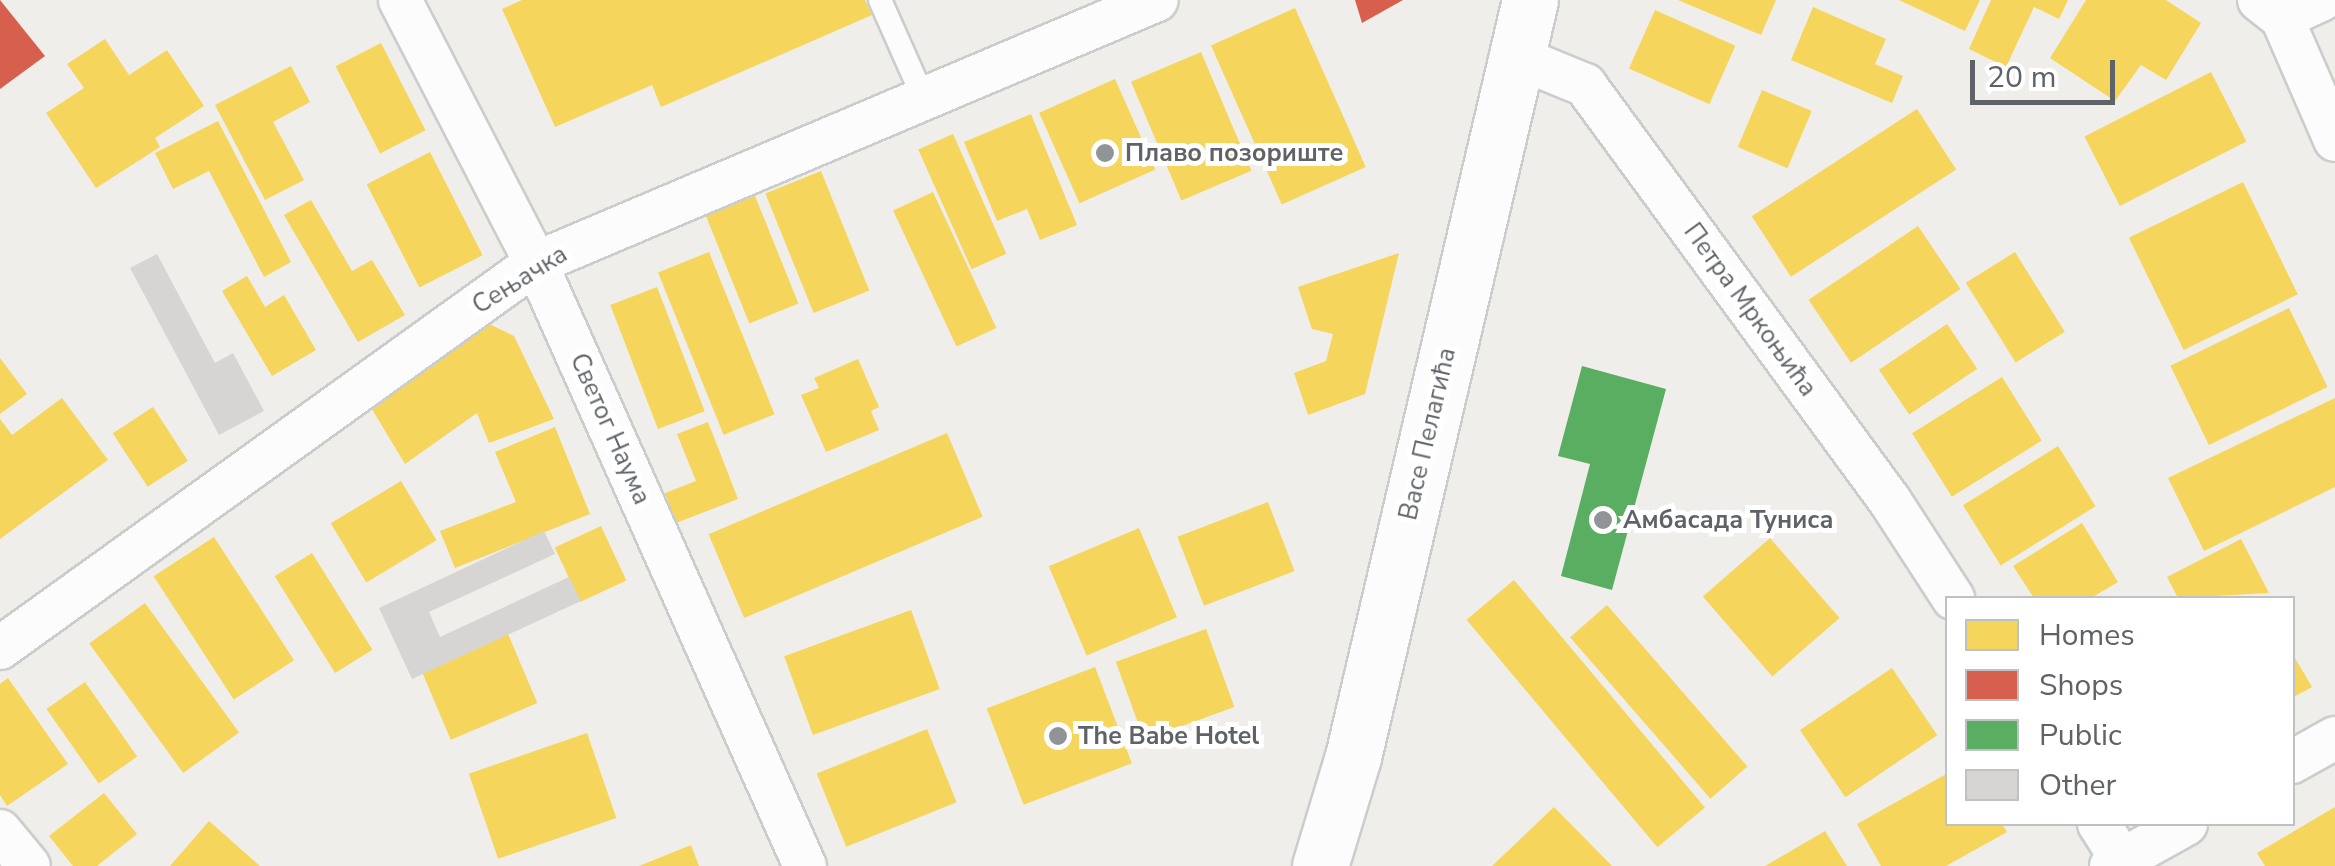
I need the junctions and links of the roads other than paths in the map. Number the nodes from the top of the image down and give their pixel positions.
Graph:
1 (400, 0) edge
2 (880, 0) edge
3 (1157, 0) edge
4 (1530, 0) edge
5 (2321, 0) edge
6 (2270, 9) edge
7 (1517, 57) junction
8 (923, 98) junction
9 (2335, 140) edge
10 (536, 263) junction
11 (1952, 596) edge
12 (0, 648) edge
13 (2335, 738) edge
14 (2295, 760) edge
15 (2100, 826) edge
16 (2182, 826) edge
17 (0, 831) edge
18 (2117, 863) edge
19 (30, 866) edge
20 (805, 866) edge
21 (1320, 866) edge

1 - 10 street, Светог Наума
2 - 8 lane
3 - 8 street, Сењачка
4 - 7 street, Васе Пелагића
5 - 6 street
6 - 9 street
7 - 11 street, Петра Мркоњића
7 - 21 street, Васе Пелагића
8 - 10 street, Сењачка
10 - 12 street, Сењачка
10 - 20 street, Светог Наума
13 - 14 street
15 - 18 street
16 - 18 street
17 - 19 street

